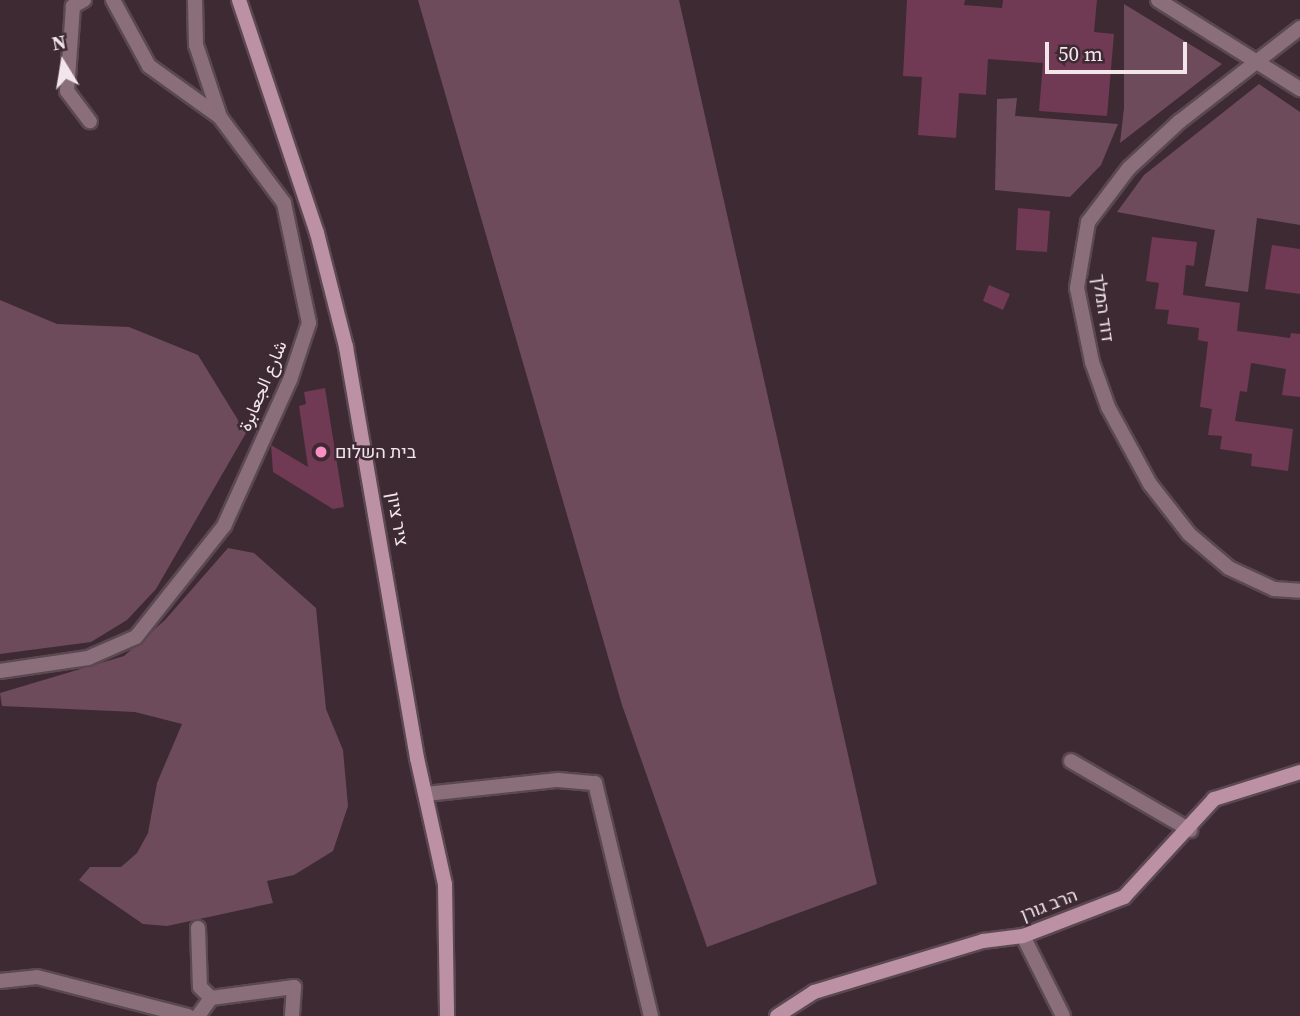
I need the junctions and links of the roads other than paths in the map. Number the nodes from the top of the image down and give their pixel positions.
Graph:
1 (84, 0) edge
2 (113, 0) edge
3 (195, 0) edge
4 (239, 0) edge
5 (1158, 0) edge
6 (1300, 28) edge
7 (1259, 61) junction
8 (1300, 89) edge
9 (220, 117) junction
10 (90, 121) dead end
11 (1300, 591) edge
12 (0, 671) edge
13 (1071, 761) dead end
14 (1300, 772) edge
15 (426, 794) junction
16 (1190, 830) junction
17 (198, 928) dead end
18 (1023, 936) junction
19 (0, 981) edge
20 (211, 998) junction
21 (188, 1016) edge
22 (198, 1016) edge
23 (292, 1016) edge
24 (447, 1016) edge
25 (651, 1016) edge
26 (777, 1016) edge
27 (1063, 1016) edge

1 - 10 street
2 - 9 street
3 - 9 street, شارع الجعابرة
4 - 15 street, ציר ציון
5 - 7 street
6 - 7 street, דוד המלך
7 - 8 street
7 - 11 street, דוד המלך
9 - 12 street, شارع الجعابرة
13 - 16 street
14 - 16 street, הרב גורן
15 - 24 street, ציר ציון
15 - 25 street
16 - 18 street, הרב גורן
17 - 20 street
18 - 26 street, הרב גורן
18 - 27 street
19 - 21 street
20 - 22 street
20 - 23 street

